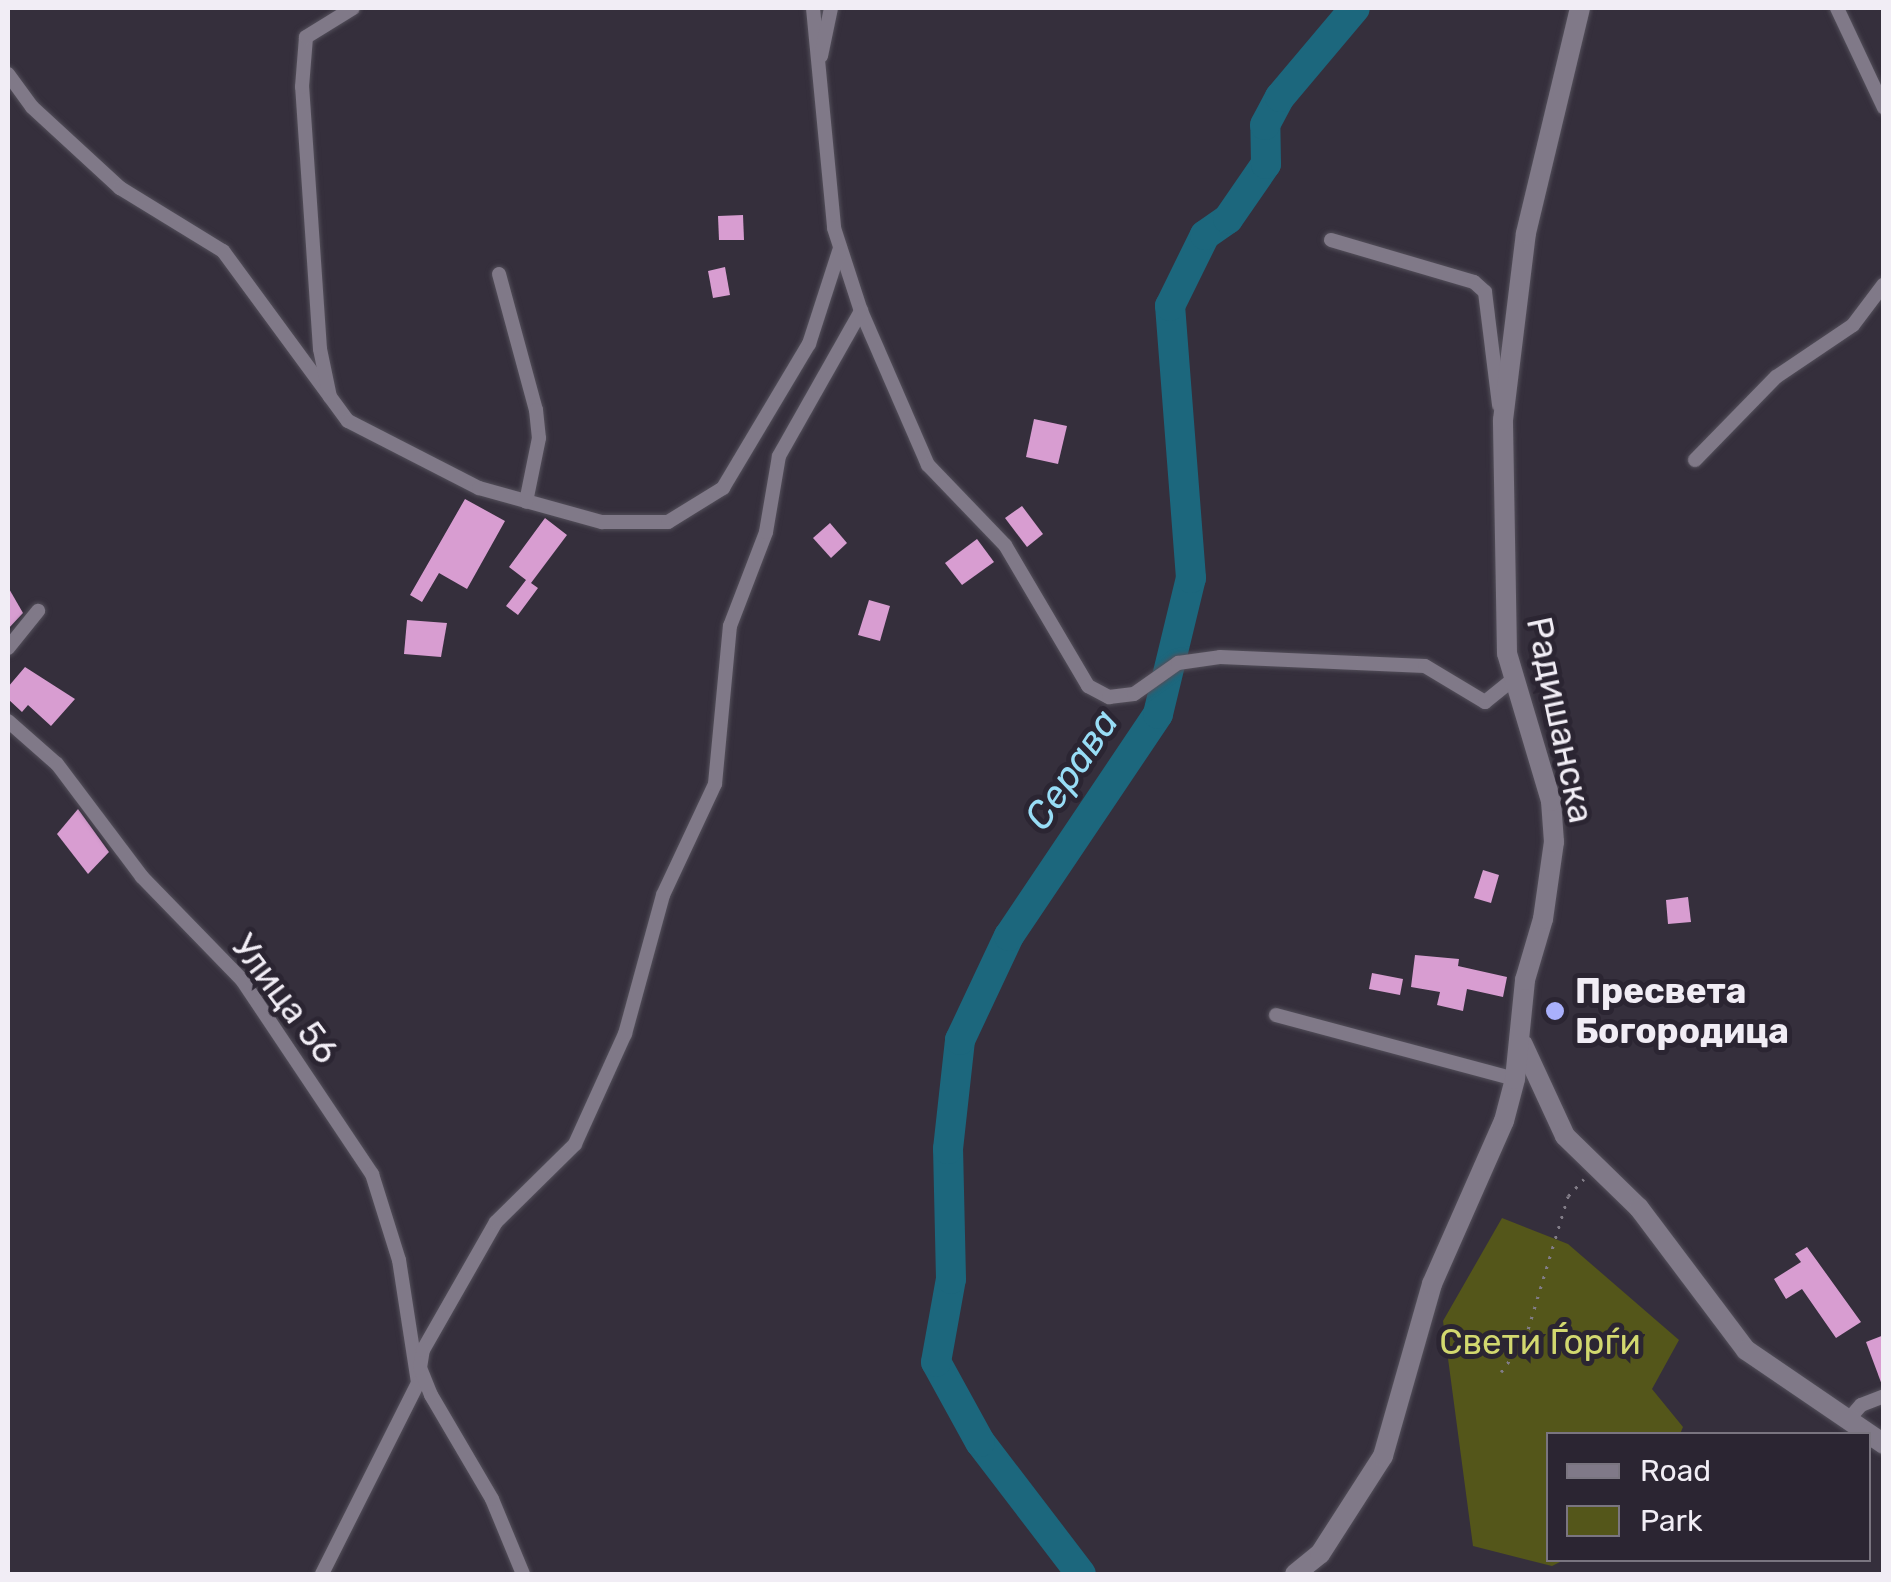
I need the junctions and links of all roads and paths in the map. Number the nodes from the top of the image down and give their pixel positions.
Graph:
1 (353, 8) edge
2 (812, 8) edge
3 (831, 8) edge
4 (1580, 8) edge
5 (1837, 8) edge
6 (8, 74) edge
7 (816, 80) junction
8 (1884, 108) edge
9 (1331, 240) dead end
10 (840, 250) junction
11 (500, 274) dead end
12 (1884, 284) edge
13 (861, 311) junction
14 (331, 403) junction
15 (1502, 420) junction
16 (1695, 460) dead end
17 (526, 502) junction
18 (38, 610) dead end
19 (8, 648) edge
20 (1512, 680) junction
21 (8, 721) edge
22 (1276, 1016) dead end
23 (1519, 1034) junction
24 (1515, 1079) junction
25 (1595, 1166) junction
26 (420, 1368) junction
27 (1500, 1372) dead end
28 (1884, 1396) edge
29 (1848, 1420) junction
30 (1866, 1432) edge
31 (322, 1574) edge
32 (523, 1574) edge
33 (1294, 1574) edge

1 - 14 street
2 - 7 street
3 - 7 street
4 - 15 street, Радишанска
5 - 8 street
6 - 14 street
7 - 10 street
9 - 15 street
10 - 13 street
10 - 17 street
11 - 17 street
12 - 16 street
13 - 20 street
13 - 26 street
14 - 17 street
15 - 20 street, Радишанска
18 - 19 street
20 - 23 street, Радишанска
21 - 26 street, Улица 56
22 - 24 street
23 - 24 street, Радишанска
23 - 25 street
24 - 33 street, Радишанска
25 - 27 path
25 - 29 street
26 - 31 street
26 - 32 street
28 - 29 street
29 - 30 street

